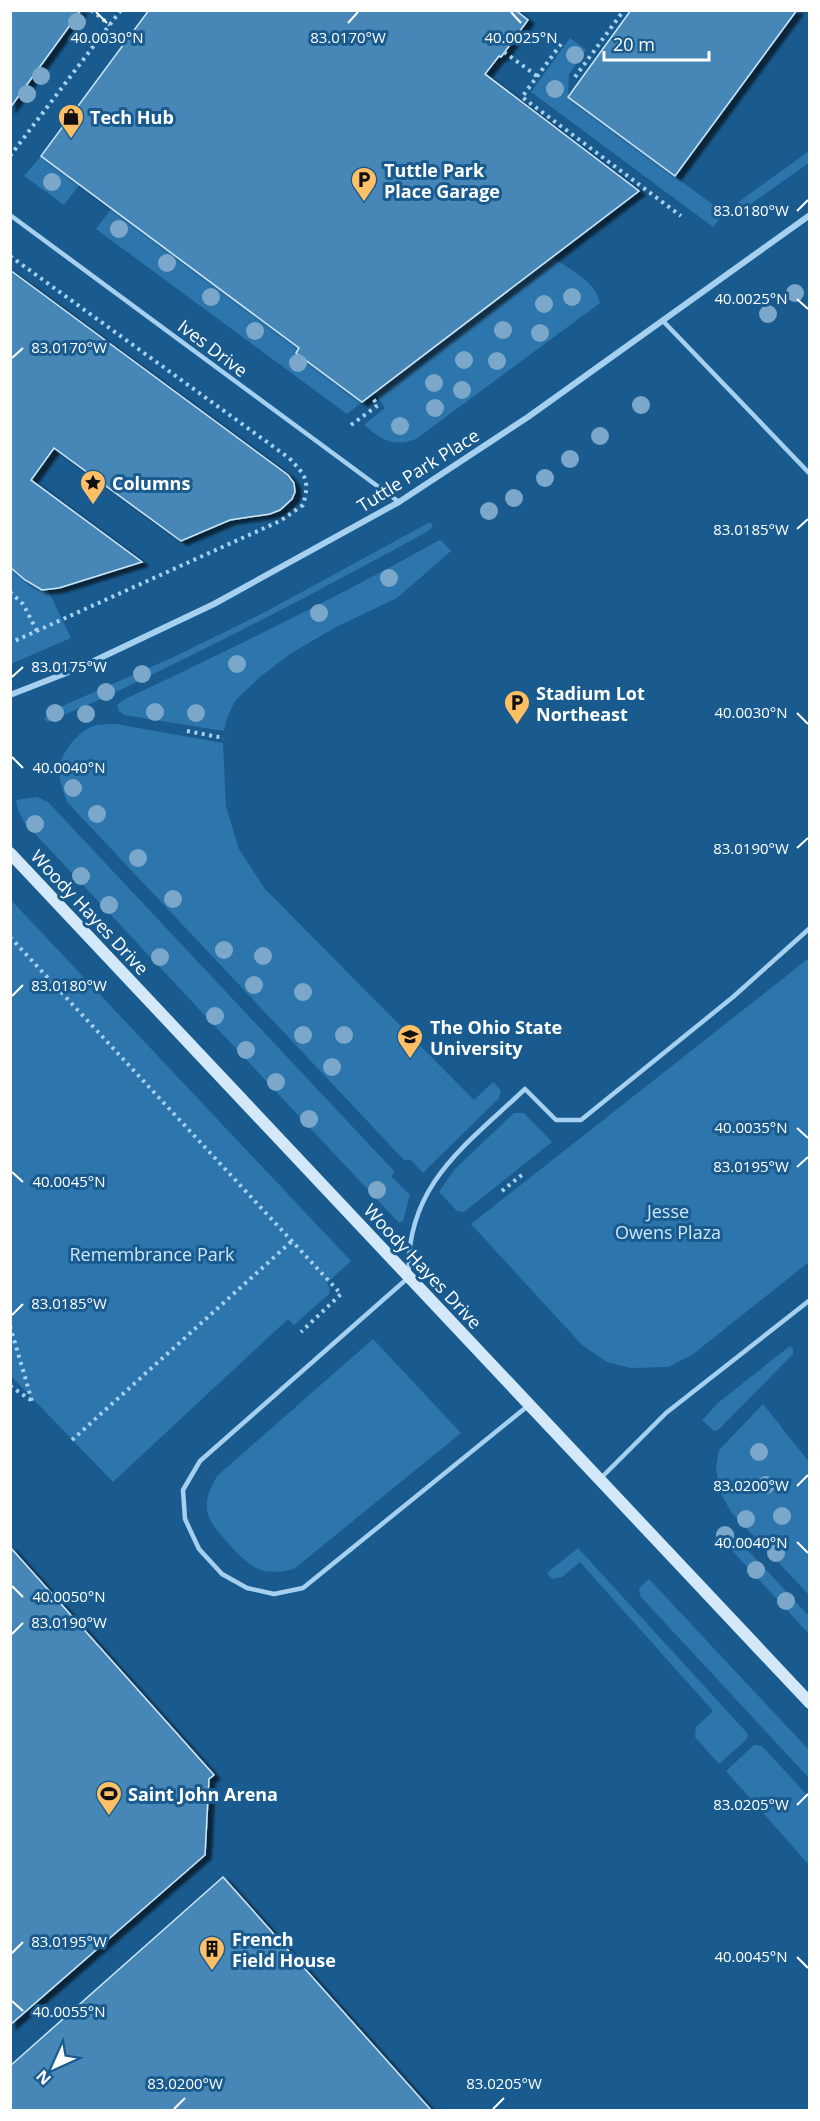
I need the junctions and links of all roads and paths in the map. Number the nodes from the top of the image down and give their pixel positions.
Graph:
1 (91, 10) edge
2 (121, 10) edge
3 (624, 10) edge
4 (110, 25) junction
5 (561, 44) dead end
6 (504, 52) dead end
7 (537, 76) junction
8 (575, 77) dead end
9 (10, 156) edge
10 (10, 215) edge
11 (810, 215) edge
12 (681, 216) dead end
13 (10, 256) edge
14 (663, 321) junction
15 (370, 395) dead end
16 (351, 425) dead end
17 (810, 474) edge
18 (399, 502) junction
19 (10, 592) edge
20 (38, 631) junction
21 (10, 643) edge
22 (10, 695) edge
23 (187, 731) dead end
24 (224, 738) dead end
25 (10, 853) edge
26 (810, 928) edge
27 (10, 938) edge
28 (523, 1174) dead end
29 (502, 1191) dead end
30 (292, 1241) junction
31 (409, 1277) junction
32 (810, 1300) edge
33 (10, 1326) edge
34 (301, 1332) dead end
35 (10, 1386) edge
36 (529, 1405) junction
37 (72, 1440) dead end
38 (600, 1480) junction
39 (810, 1703) edge

1 - 4 path
2 - 4 path
3 - 8 path
4 - 9 path
5 - 7 path
6 - 7 path
7 - 12 path
10 - 18 lane, Ives Drive
11 - 14 street, Tuttle Park Place
13 - 20 path
14 - 17 lane
14 - 18 street, Tuttle Park Place
15 - 16 path
18 - 22 street, Tuttle Park Place
19 - 20 path
20 - 21 path
23 - 24 path
25 - 31 street, Woody Hayes Drive
26 - 31 lane
27 - 30 path
28 - 29 path
30 - 34 path
30 - 37 path
31 - 36 street, Woody Hayes Drive
31 - 36 lane
32 - 38 lane
33 - 35 path
36 - 38 street, Woody Hayes Drive
38 - 39 street, Woody Hayes Drive

